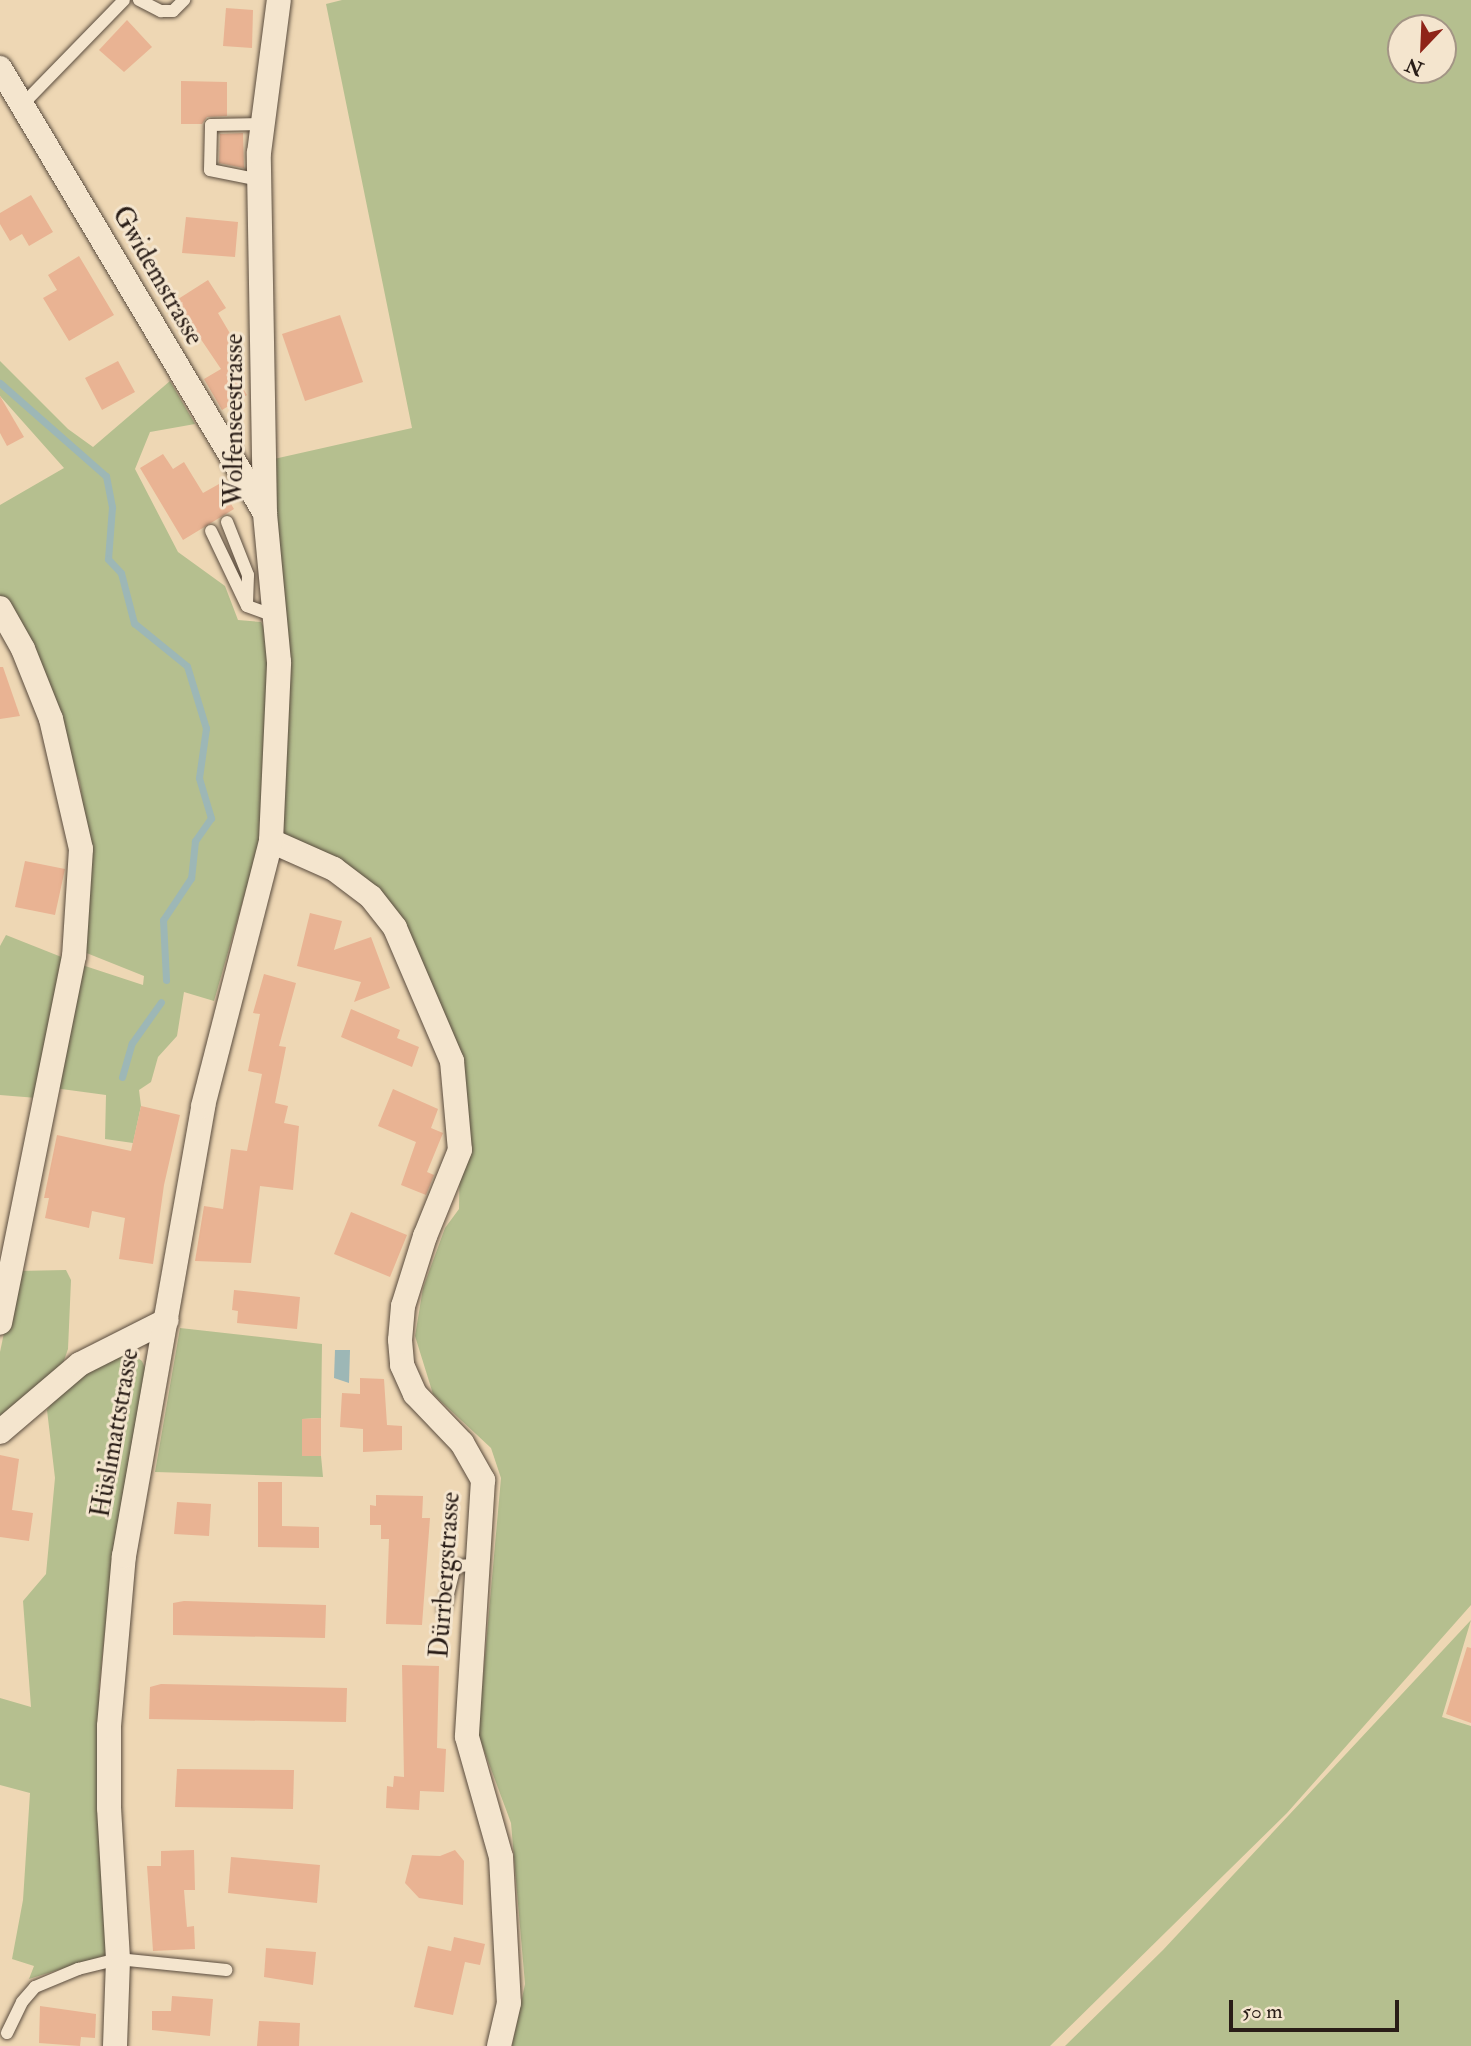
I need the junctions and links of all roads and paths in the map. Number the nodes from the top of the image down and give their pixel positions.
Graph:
1 (124, 0) edge
2 (139, 0) edge
3 (184, 0) edge
4 (279, 0) edge
5 (0, 68) edge
6 (22, 104) junction
7 (263, 124) junction
8 (260, 180) junction
9 (265, 513) junction
10 (227, 522) dead end
11 (211, 531) dead end
12 (247, 606) junction
13 (0, 608) edge
14 (275, 616) junction
15 (271, 841) junction
16 (167, 1320) junction
17 (0, 1323) edge
18 (0, 1432) edge
19 (475, 1565) junction
20 (444, 1609) dead end
21 (118, 1959) junction
22 (226, 1970) dead end
23 (7, 2033) dead end
24 (115, 2046) edge
25 (499, 2046) edge

1 - 6 lane
2 - 3 lane
4 - 7 street, Wolfenseestrasse
5 - 6 street, Gwidemstrasse
6 - 9 street, Gwidemstrasse
7 - 8 street, Wolfenseestrasse
7 - 8 lane
8 - 9 street, Wolfenseestrasse
9 - 14 street, Wolfenseestrasse
10 - 12 lane
11 - 12 lane
12 - 14 lane
13 - 17 street
14 - 15 street, Wolfenseestrasse
15 - 16 street, Hüslimattstrasse
15 - 19 street, Dürrbergstrasse
16 - 18 street
16 - 21 street, Hüslimattstrasse
19 - 20 lane
19 - 25 street, Dürrbergstrasse
21 - 22 lane
21 - 23 lane
21 - 24 street, Hüslimattstrasse

